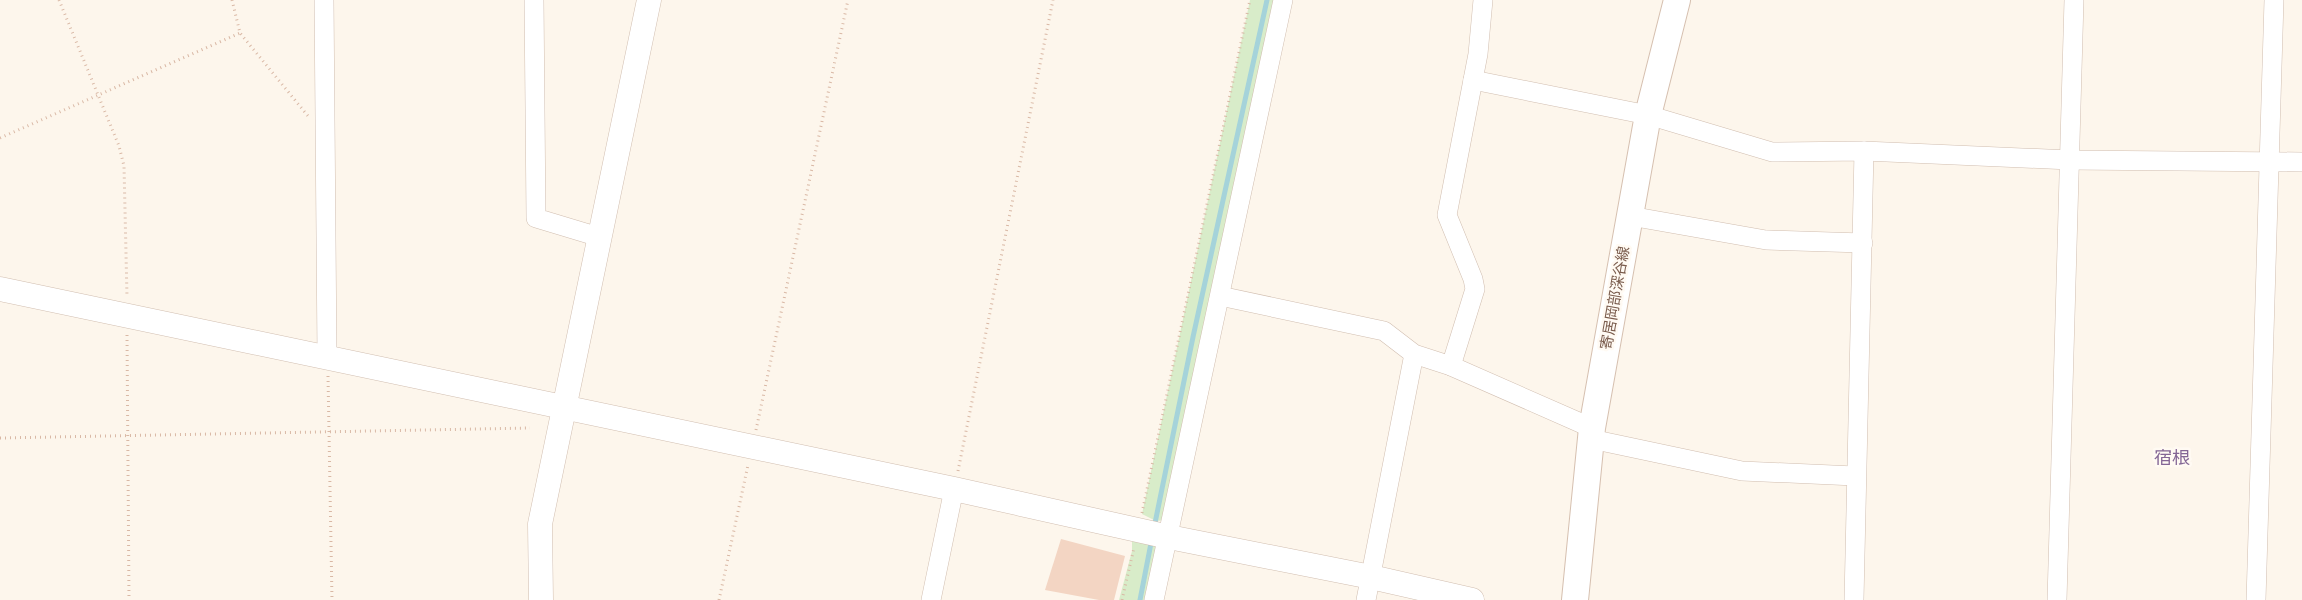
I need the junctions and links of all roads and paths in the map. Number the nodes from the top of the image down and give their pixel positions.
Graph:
1 (59, 0) edge
2 (232, 0) edge
3 (324, 0) edge
4 (534, 0) edge
5 (649, 0) edge
6 (848, 0) edge
7 (1053, 0) edge
8 (1250, 0) edge
9 (1283, 0) edge
10 (1483, 0) edge
11 (1677, 0) edge
12 (2074, 0) edge
13 (2274, 0) edge
14 (240, 33) junction
15 (1473, 80) junction
16 (99, 96) junction
17 (1648, 115) junction
18 (325, 137) junction
19 (0, 138) edge
20 (1864, 151) junction
21 (2070, 160) junction
22 (2270, 161) junction
23 (2302, 162) edge
24 (1630, 216) junction
25 (599, 237) junction
26 (1863, 243) junction
27 (0, 289) edge
28 (1220, 296) junction
29 (127, 315) junction
30 (1414, 354) junction
31 (327, 356) junction
32 (1452, 366) junction
33 (564, 407) junction
34 (530, 428) dead end
35 (329, 432) junction
36 (1592, 433) junction
37 (127, 435) junction
38 (0, 438) edge
39 (752, 448) junction
40 (1855, 476) junction
41 (954, 489) junction
42 (1138, 530) junction
43 (1169, 536) junction
44 (1371, 576) junction
45 (129, 600) edge
46 (332, 600) edge
47 (541, 600) edge
48 (719, 600) edge
49 (931, 600) edge
50 (1122, 600) edge
51 (1154, 600) edge
52 (1366, 600) edge
53 (1472, 600) edge
54 (1575, 600) edge
55 (1854, 600) edge
56 (2057, 600) edge
57 (2256, 600) edge

1 - 16 path
2 - 14 path
3 - 18 street
4 - 25 street
5 - 25 street
6 - 39 path
7 - 41 path
8 - 42 path
9 - 28 street
10 - 15 street
11 - 17 main road, 寄居岡部深谷線
12 - 21 street
13 - 22 street
14 - 16 path
14 - 18 path
15 - 17 street
15 - 32 street
16 - 19 path
16 - 29 path
17 - 20 street
17 - 24 main road, 寄居岡部深谷線
18 - 31 street
20 - 21 street
20 - 26 street
21 - 22 street
21 - 56 street
22 - 23 street
22 - 57 street
24 - 26 street
24 - 36 main road, 寄居岡部深谷線
25 - 33 street
26 - 40 street
27 - 29 street
28 - 30 street
28 - 43 street
29 - 31 street
29 - 37 path
30 - 32 street
30 - 44 street
31 - 33 street
31 - 35 path
32 - 36 street
33 - 39 street
33 - 47 street
34 - 35 path
35 - 37 path
35 - 46 path
36 - 40 street
36 - 54 main road, 寄居岡部深谷線
37 - 38 path
37 - 45 path
39 - 41 street
39 - 48 path
40 - 55 street
41 - 42 street
41 - 49 street
42 - 43 street
42 - 50 path
43 - 44 street
43 - 51 street
44 - 52 street
44 - 53 street

